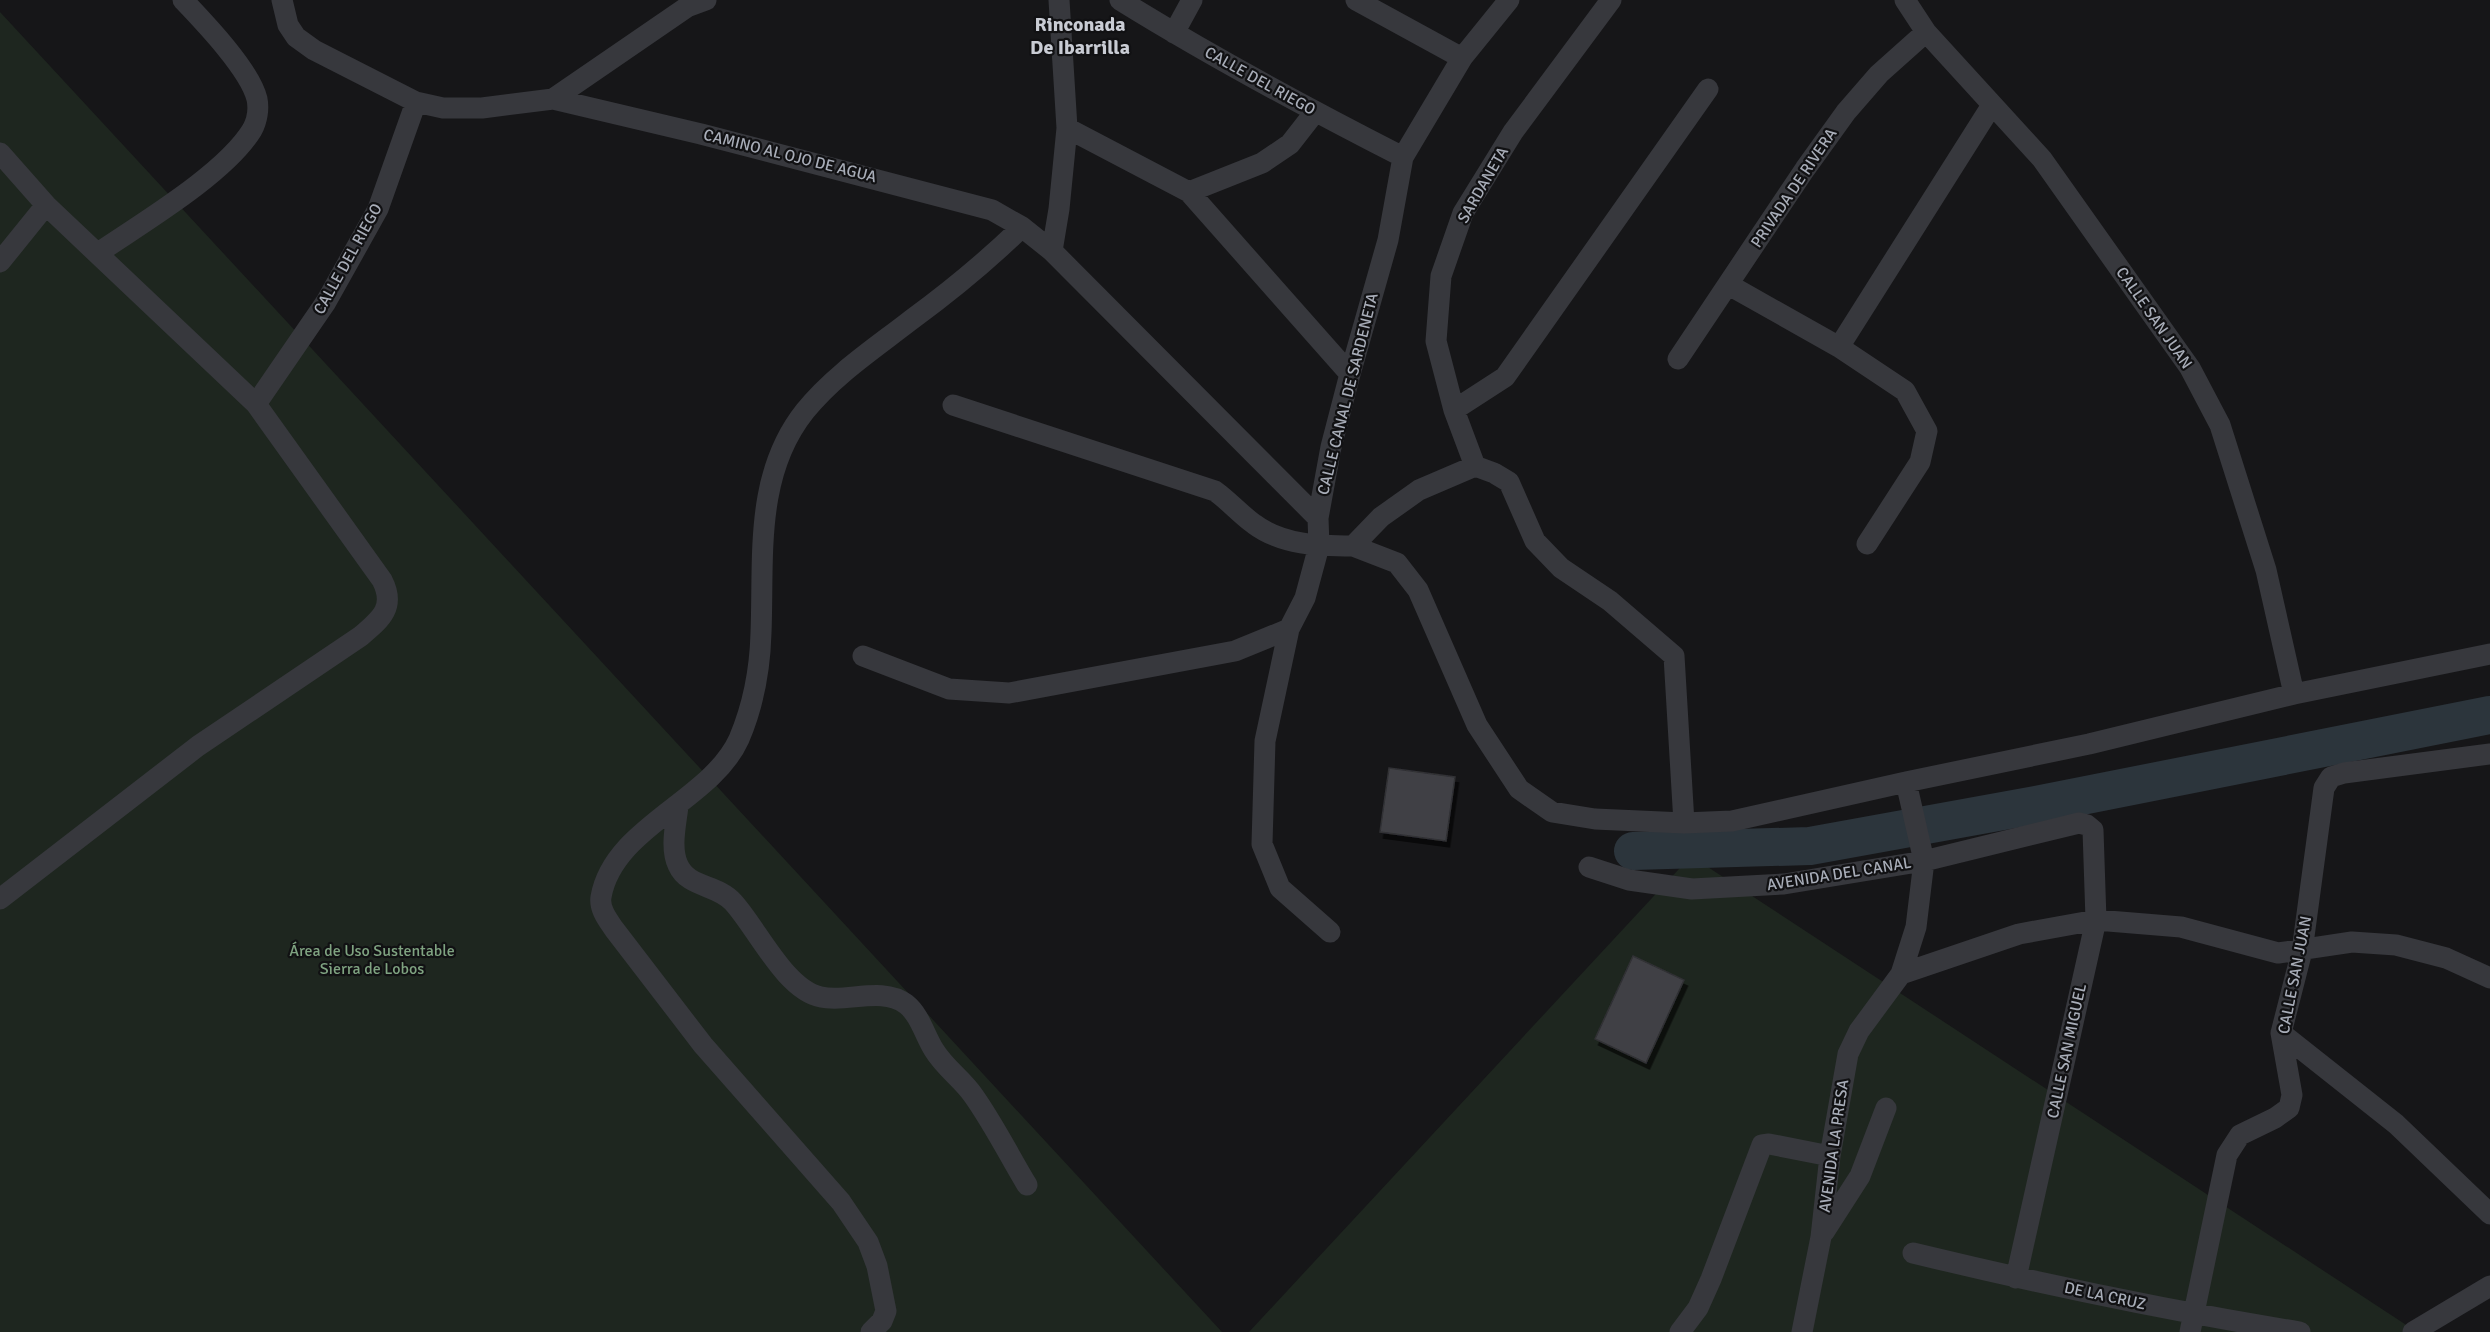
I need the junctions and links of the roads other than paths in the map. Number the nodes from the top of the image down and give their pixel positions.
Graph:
1 (183, 0) edge
2 (282, 0) edge
3 (706, 0) edge
4 (1059, 0) edge
5 (1120, 0) edge
6 (1192, 0) edge
7 (1356, 0) edge
8 (1509, 0) edge
9 (1611, 0) edge
10 (1905, 0) edge
11 (1926, 32) junction
12 (1174, 33) junction
13 (1462, 58) junction
14 (1708, 89) dead end
15 (553, 99) junction
16 (416, 102) junction
17 (1992, 105) junction
18 (1315, 112) junction
19 (1067, 128) junction
20 (1403, 157) junction
21 (4, 166) edge
22 (1189, 192) junction
23 (46, 205) junction
24 (1022, 227) junction
25 (1052, 251) junction
26 (98, 253) junction
27 (0, 262) edge
28 (1729, 285) junction
29 (1839, 347) junction
30 (1678, 359) dead end
31 (1350, 374) junction
32 (256, 404) junction
33 (953, 405) dead end
34 (1454, 410) junction
35 (1475, 466) junction
36 (1318, 518) junction
37 (1867, 543) dead end
38 (1319, 546) junction
39 (1353, 546) junction
40 (1289, 629) junction
41 (2490, 654) edge
42 (863, 656) dead end
43 (2294, 694) junction
44 (2490, 754) edge
45 (1906, 782) junction
46 (678, 806) junction
47 (1684, 823) junction
48 (2087, 825) joint
49 (1922, 852) junction
50 (1589, 867) dead end
51 (0, 899) edge
52 (2096, 920) junction
53 (1330, 932) dead end
54 (2302, 951) junction
55 (1901, 974) junction
56 (2490, 978) edge
57 (2281, 1033) junction
58 (1886, 1108) dead end
59 (1830, 1156) junction
60 (1027, 1185) dead end
61 (2490, 1214) edge
62 (1821, 1237) junction
63 (1913, 1253) dead end
64 (2016, 1278) junction
65 (2490, 1287) edge
66 (2192, 1324) edge
67 (870, 1332) edge
68 (1680, 1332) edge
69 (1802, 1332) edge
70 (2300, 1332) edge
71 (2413, 1332) edge

1 - 26 street
2 - 16 street
3 - 15 street
4 - 19 street
5 - 12 street, CALLE DEL RIEGO
6 - 12 street
7 - 13 street
8 - 13 street, CALLE CANAL DE SARDENETA
9 - 34 street, SARDANETA
10 - 11 street, CALLE SAN JUAN
11 - 17 street, CALLE SAN JUAN
11 - 28 street, PRIVADA DE RIVERA
12 - 18 street, CALLE DEL RIEGO
13 - 20 street, CALLE CANAL DE SARDENETA
14 - 34 street
15 - 16 street
15 - 24 street, CAMINO AL OJO DE AGUA
16 - 32 street, CALLE DEL RIEGO
17 - 29 street
17 - 43 street, CALLE SAN JUAN
18 - 20 street, CALLE DEL RIEGO
18 - 22 street
19 - 22 street
19 - 25 street
20 - 31 street, CALLE CANAL DE SARDENETA
21 - 23 street
22 - 31 street
23 - 26 street
23 - 27 street
24 - 25 street, CAMINO AL OJO DE AGUA
24 - 46 street
25 - 36 street, CAMINO AL OJO DE AGUA
26 - 32 street
28 - 29 street
28 - 30 street, PRIVADA DE RIVERA
29 - 37 street
31 - 36 street, CALLE CANAL DE SARDENETA
32 - 51 street
33 - 38 street
34 - 35 street, SARDANETA
35 - 39 street
35 - 47 street
36 - 38 street, CALLE CANAL DE SARDENETA
38 - 39 street
38 - 40 street, CALLE CANAL DE SARDENETA
39 - 47 street
40 - 42 street
40 - 53 street, CALLE CANAL DE SARDENETA
41 - 43 street
43 - 45 street
44 - 54 street, CALLE SAN JUAN
45 - 47 street
45 - 49 street, AVENIDA LA PRESA
46 - 60 street
46 - 67 street
48 - 49 street, AVENIDA DEL CANAL
48 - 52 street, CALLE SAN MIGUEL
49 - 50 street, AVENIDA DEL CANAL
49 - 55 street, AVENIDA LA PRESA
52 - 54 street
52 - 55 street
52 - 64 street, CALLE SAN MIGUEL
54 - 56 street
54 - 57 street, CALLE SAN JUAN
55 - 59 street, AVENIDA LA PRESA
57 - 61 street
57 - 66 street, CALLE SAN JUAN
58 - 62 street
59 - 62 street, AVENIDA LA PRESA
59 - 68 street
62 - 69 street, AVENIDA LA PRESA
63 - 64 street, DE LA CRUZ
64 - 66 street, DE LA CRUZ
65 - 71 street
66 - 70 street, DE LA CRUZ

